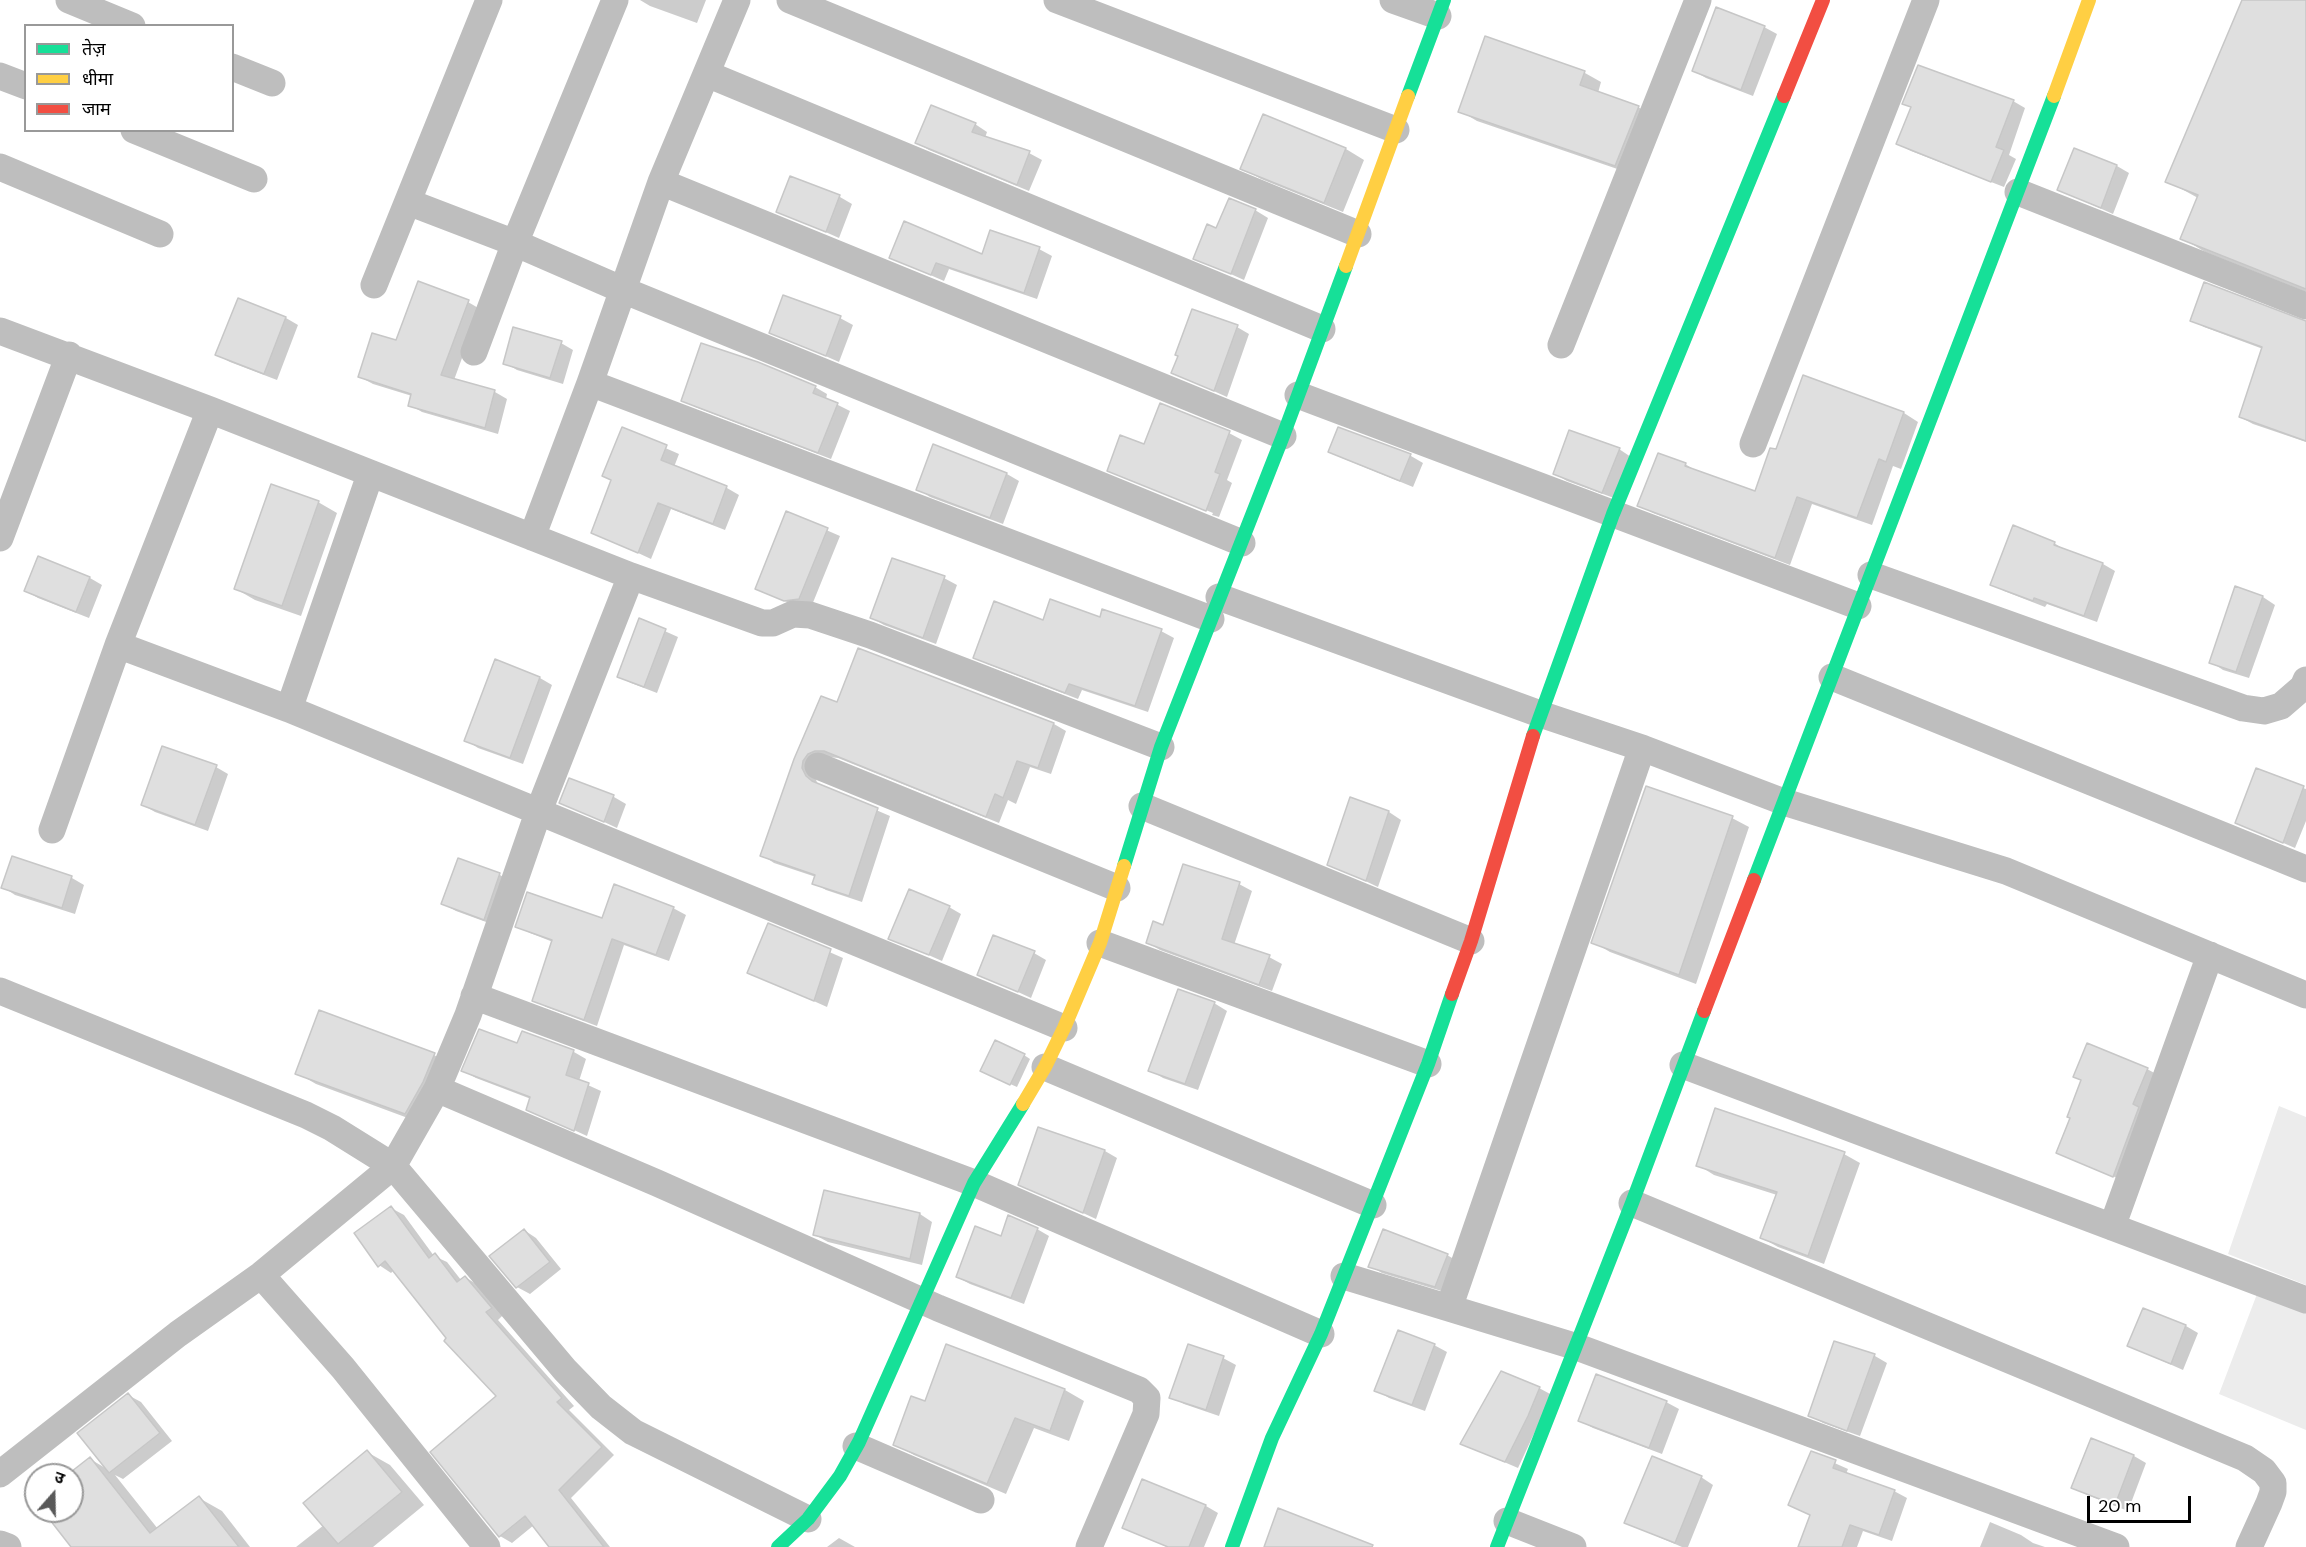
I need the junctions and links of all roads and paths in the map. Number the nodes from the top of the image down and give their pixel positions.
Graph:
1 (69, 0) edge
2 (489, 0) edge
3 (615, 0) edge
4 (737, 0) edge
5 (790, 0) edge
6 (1057, 0) edge
7 (1393, 0) edge
8 (1698, 0) edge
9 (1824, 0) edge
10 (1926, 0) edge
11 (2089, 0) edge
12 (1441, 8) edge
13 (127, 24) edge
14 (234, 68) edge
15 (707, 74) junction
16 (0, 76) edge
17 (272, 83) dead end
18 (24, 85) edge
19 (1396, 130) junction
20 (139, 132) edge
21 (0, 167) edge
22 (254, 179) dead end
23 (661, 182) junction
24 (2018, 192) junction
25 (408, 202) junction
26 (160, 234) dead end
27 (1358, 234) junction
28 (515, 243) junction
29 (374, 285) dead end
30 (623, 290) junction
31 (2306, 306) edge
32 (1322, 329) junction
33 (0, 331) edge
34 (1561, 345) dead end
35 (474, 352) dead end
36 (69, 356) junction
37 (590, 383) junction
38 (1298, 395) junction
39 (210, 410) junction
40 (1283, 435) junction
41 (1753, 444) dead end
42 (370, 475) junction
43 (1613, 514) junction
44 (532, 537) junction
45 (0, 538) edge
46 (1242, 543) junction
47 (1871, 575) junction
48 (631, 576) junction
49 (1858, 606) junction
50 (1215, 608) junction
51 (118, 645) junction
52 (1832, 677) junction
53 (2305, 685) edge
54 (289, 709) junction
55 (1540, 714) junction
56 (1161, 747) junction
57 (1642, 748) junction
58 (818, 766) dead end
59 (1784, 802) junction
60 (1142, 806) junction
61 (538, 813) junction
62 (52, 830) dead end
63 (2306, 869) edge
64 (1117, 888) junction
65 (1471, 941) junction
66 (1100, 943) junction
67 (2210, 955) junction
68 (0, 991) edge
69 (2306, 995) edge
70 (474, 996) junction
71 (1064, 1028) junction
72 (1428, 1064) junction
73 (1683, 1065) junction
74 (1045, 1067) junction
75 (437, 1089) junction
76 (393, 1166) junction
77 (974, 1183) junction
78 (1632, 1203) junction
79 (1373, 1205) junction
80 (2112, 1227) junction
81 (261, 1275) junction
82 (1344, 1276) junction
83 (2306, 1300) edge
84 (921, 1301) junction
85 (1449, 1308) junction
86 (1321, 1334) junction
87 (1577, 1347) junction
88 (856, 1446) junction
89 (0, 1474) edge
90 (981, 1500) dead end
91 (808, 1519) junction
92 (1507, 1521) junction
93 (0, 1544) edge
94 (8, 1547) edge
95 (487, 1547) edge
96 (778, 1547) edge
97 (1089, 1547) edge
98 (1232, 1547) edge
99 (1497, 1547) edge
100 (1573, 1547) edge
101 (2116, 1547) edge
102 (2249, 1547) edge

1 - 13 street
2 - 25 street
3 - 28 street
4 - 15 street
5 - 27 street
6 - 19 street
7 - 12 street
8 - 34 street
9 - 43 street
10 - 41 street
11 - 24 street
12 - 19 street
14 - 17 street
15 - 23 street
15 - 32 street
16 - 18 street
19 - 27 street
20 - 22 street
21 - 26 street
23 - 30 street
23 - 40 street
24 - 31 street
24 - 47 street
25 - 28 street
25 - 29 street
27 - 32 street
28 - 30 street
28 - 35 street
30 - 37 street
30 - 46 street
32 - 38 street
33 - 36 street
36 - 39 street
36 - 45 street
37 - 44 street
37 - 50 street
38 - 40 street
38 - 43 street
39 - 42 street
39 - 51 street
40 - 46 street
42 - 44 street
42 - 54 street
43 - 49 street
43 - 55 street
44 - 48 street
46 - 50 street
47 - 49 street
47 - 53 street
48 - 56 street
48 - 61 street
49 - 52 street
50 - 55 street
50 - 56 street
51 - 54 street
51 - 62 street
52 - 59 street
52 - 63 street
54 - 61 street
55 - 57 street
55 - 65 street
56 - 60 street
57 - 59 street
57 - 85 street
58 - 64 street
59 - 67 street
59 - 73 street
60 - 64 street
60 - 65 street
61 - 70 street
61 - 71 street
64 - 66 street
65 - 72 street
66 - 71 street
66 - 72 street
67 - 69 street
67 - 80 street
68 - 76 street
70 - 75 street
70 - 77 street
71 - 74 street
72 - 79 street
73 - 78 street
73 - 80 street
74 - 77 street
74 - 79 street
75 - 76 street
75 - 84 street
76 - 81 street
76 - 91 street
77 - 84 street
77 - 86 street
78 - 87 street
78 - 102 street
79 - 82 street
80 - 83 street
81 - 89 street
81 - 95 street
82 - 85 street
82 - 86 street
84 - 88 street
84 - 97 street
85 - 87 street
86 - 98 street
87 - 92 street
87 - 101 street
88 - 90 street
88 - 91 street
91 - 96 street
92 - 99 street
92 - 100 street
93 - 94 street

